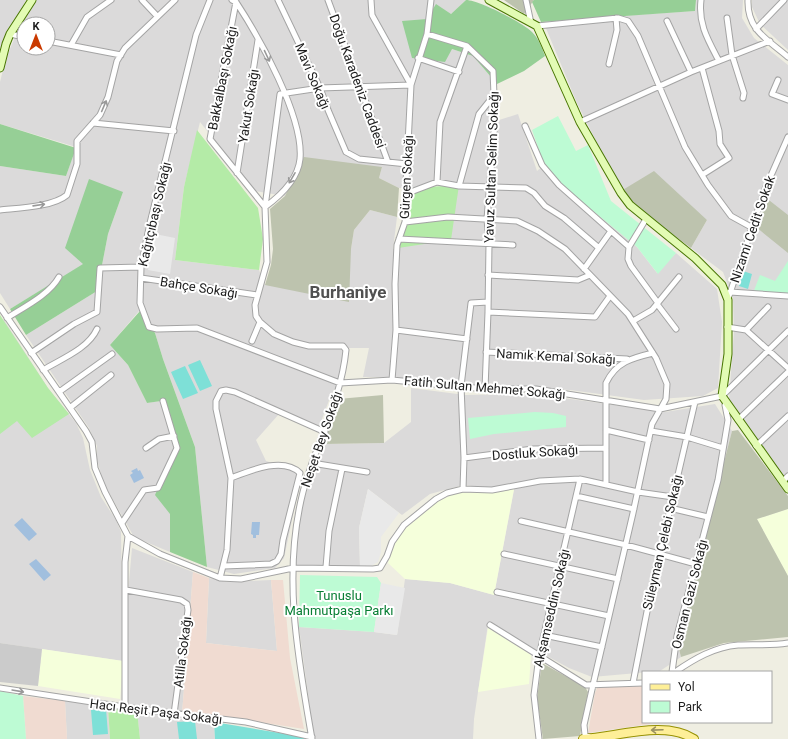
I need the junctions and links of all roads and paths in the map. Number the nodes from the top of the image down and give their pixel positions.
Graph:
1 (32, 0) edge
2 (111, 0) edge
3 (142, 0) edge
4 (175, 0) edge
5 (210, 0) edge
6 (278, 0) edge
7 (328, 0) edge
8 (371, 0) edge
9 (431, 0) edge
10 (489, 0) edge
11 (526, 0) edge
12 (701, 0) edge
13 (748, 0) edge
14 (784, 0) edge
15 (234, 1) edge
16 (157, 16) junction
17 (616, 18) junction
18 (727, 18) dead end
19 (666, 21) dead end
20 (534, 24) junction
21 (756, 29) junction
22 (10, 34) junction
23 (427, 34) junction
24 (16, 35) edge
25 (258, 39) junction
26 (770, 41) junction
27 (56, 42) edge
28 (71, 45) junction
29 (467, 46) junction
30 (121, 55) junction
31 (732, 55) junction
32 (788, 57) edge
33 (418, 58) junction
34 (719, 61) junction
35 (1, 63) edge
36 (608, 64) dead end
37 (702, 68) junction
38 (459, 72) junction
39 (691, 72) junction
40 (778, 80) dead end
41 (411, 85) junction
42 (360, 86) junction
43 (660, 87) junction
44 (320, 88) junction
45 (284, 93) junction
46 (495, 94) junction
47 (743, 98) dead end
48 (788, 100) edge
49 (580, 122) junction
50 (93, 123) junction
51 (525, 126) dead end
52 (174, 131) junction
53 (788, 137) edge
54 (388, 162) junction
55 (407, 164) junction
56 (237, 173) junction
57 (702, 175) junction
58 (437, 182) junction
59 (459, 186) junction
60 (490, 186) junction
61 (408, 193) junction
62 (265, 207) junction
63 (0, 210) edge
64 (487, 219) junction
65 (646, 219) junction
66 (405, 222) junction
67 (751, 227) junction
68 (611, 232) junction
69 (399, 240) junction
70 (489, 244) junction
71 (513, 245) dead end
72 (629, 247) junction
73 (599, 248) junction
74 (142, 267) junction
75 (584, 269) junction
76 (488, 275) junction
77 (590, 275) junction
78 (59, 277) dead end
79 (679, 277) dead end
80 (141, 278) junction
81 (730, 292) junction
82 (257, 295) junction
83 (610, 296) junction
84 (788, 296) edge
85 (728, 300) junction
86 (488, 302) junction
87 (657, 304) junction
88 (0, 306) edge
89 (768, 307) dead end
90 (488, 312) junction
91 (7, 318) junction
92 (633, 321) junction
93 (260, 322) junction
94 (727, 327) junction
95 (97, 329) dead end
96 (676, 329) dead end
97 (396, 330) junction
98 (746, 330) junction
99 (788, 331) edge
100 (467, 339) junction
101 (252, 341) dead end
102 (769, 350) junction
103 (486, 352) junction
104 (31, 353) junction
105 (653, 353) junction
106 (112, 354) dead end
107 (627, 359) junction
108 (788, 368) edge
109 (43, 370) junction
110 (788, 372) edge
111 (111, 375) dead end
112 (392, 380) junction
113 (340, 383) junction
114 (461, 386) junction
115 (485, 389) junction
116 (59, 392) junction
117 (722, 396) junction
118 (606, 399) junction
119 (164, 401) dead end
120 (695, 402) junction
121 (71, 408) junction
122 (660, 409) junction
123 (788, 416) edge
124 (738, 420) junction
125 (606, 430) junction
126 (651, 431) junction
127 (325, 432) junction
128 (174, 436) junction
129 (687, 437) junction
130 (649, 440) junction
131 (756, 446) junction
132 (146, 448) dead end
133 (606, 448) junction
134 (723, 448) junction
135 (464, 458) junction
136 (312, 463) junction
137 (342, 469) junction
138 (367, 472) dead end
139 (231, 478) junction
140 (785, 478) edge
141 (580, 479) junction
142 (606, 485) junction
143 (463, 489) junction
144 (788, 489) edge
145 (638, 492) junction
146 (576, 496) junction
147 (673, 496) junction
148 (670, 508) junction
149 (634, 509) junction
150 (708, 517) junction
151 (521, 521) dead end
152 (122, 523) junction
153 (568, 532) junction
154 (128, 536) junction
155 (626, 545) junction
156 (504, 554) dead end
157 (659, 554) junction
158 (696, 564) junction
159 (224, 566) junction
160 (326, 567) junction
161 (293, 568) junction
162 (560, 568) junction
163 (220, 578) junction
164 (618, 579) junction
165 (126, 590) junction
166 (497, 592) dead end
167 (552, 603) junction
168 (609, 616) junction
169 (490, 625) dead end
170 (544, 635) junction
171 (788, 643) edge
172 (602, 647) junction
173 (539, 656) junction
174 (673, 671) edge
175 (675, 671) edge
176 (633, 683) junction
177 (642, 683) edge
178 (593, 684) junction
179 (0, 688) edge
180 (124, 707) junction
181 (174, 714) junction
182 (312, 738) edge
183 (595, 738) edge
184 (539, 739) edge
185 (583, 739) edge
186 (694, 739) edge

1 - 22 main road
2 - 28 street
3 - 16 street
4 - 16 street
5 - 52 street, Kağıtçıbaşı Sokağı
6 - 44 street, Mavi Sokağı
7 - 42 street, Doğu Karadeniz Caddesi
8 - 41 street
9 - 23 street, Gürgen Sokağı
10 - 20 main road
11 - 20 street
12 - 34 street
13 - 21 street
14 - 21 street
15 - 25 street
15 - 56 street, Bakkalbaşı Sokağı
16 - 30 street
17 - 20 street
17 - 36 street
17 - 43 street
18 - 31 street
19 - 39 street
20 - 49 main road
21 - 26 street
22 - 24 street
22 - 35 main road
23 - 29 street, Yavuz Sultan Selim Sokağı
23 - 33 street, Gürgen Sokağı
25 -> 45 street
25 - 56 street, Yakut Sokağı
26 - 31 street
26 - 32 street
27 - 28 street
28 - 30 street
29 - 38 street
29 - 46 street, Yavuz Sultan Selim Sokağı
50 -> 30 street
31 - 34 street
31 - 47 street
33 - 38 street
33 - 41 street, Gürgen Sokağı
34 - 37 street
37 - 39 street
37 - 57 street
38 - 58 street
39 - 43 street
40 - 48 street
41 - 42 street
41 - 55 street, Gürgen Sokağı
42 - 44 street
42 - 54 street, Doğu Karadeniz Caddesi
43 - 49 street
43 - 57 street
44 - 45 street
44 - 54 street, Mavi Sokağı
45 - 62 street
45 -> 62 street
46 - 59 street
46 - 60 street, Yavuz Sultan Selim Sokağı
49 - 65 main road
50 - 52 street
63 -> 50 street
51 - 68 street
52 - 74 street, Kağıtçıbaşı Sokağı
53 - 67 street, Nizami Cedit Sokak
54 - 55 street
55 - 61 street, Gürgen Sokağı
56 - 62 street, Bakkalbaşı Sokağı
57 - 67 street
58 - 59 street
58 - 61 street
59 - 60 street
60 - 64 street, Yavuz Sultan Selim Sokağı
60 - 73 street
61 - 66 street, Gürgen Sokağı
62 - 82 street
64 - 66 street
64 - 70 street, Yavuz Sultan Selim Sokağı
64 - 75 street
65 - 72 street
65 - 85 main road
66 - 69 street, Gürgen Sokağı
67 - 81 street, Nizami Cedit Sokak
68 - 72 street
68 - 73 street
69 - 70 street
69 - 97 street, Gürgen Sokağı
70 - 71 street
70 - 76 street, Yavuz Sultan Selim Sokağı
72 - 87 street
73 - 75 street
74 - 80 street, Kağıtçıbaşı Sokağı
74 - 104 street
75 - 77 street
76 - 77 street
76 - 86 street, Yavuz Sultan Selim Sokağı
77 - 83 street
78 - 91 street
79 - 87 street
80 - 82 street, Bahçe Sokağı
80 - 113 street, Kağıtçıbaşı Sokağı
81 - 84 street
81 - 85 street, Nizami Cedit Sokak
82 - 93 street
83 - 90 street
83 - 92 street
85 - 94 main road
86 - 90 street, Yavuz Sultan Selim Sokağı
86 - 100 street
87 - 92 street
87 - 96 street
88 - 91 street
89 - 98 street
90 - 103 street, Yavuz Sultan Selim Sokağı
91 - 104 street
92 - 105 street
93 - 101 street
93 - 113 street, Neşet Bey Sokağı
94 - 98 street
94 - 117 main road
95 - 109 street
97 - 100 street
97 - 112 street, Gürgen Sokağı
98 - 102 street
99 - 102 street
100 - 114 street
102 - 108 street
102 - 117 street
103 - 107 street, Namık Kemal Sokağı
103 - 115 street, Yavuz Sultan Selim Sokağı
104 - 109 street
105 - 107 street
105 - 122 street
106 - 116 street
107 - 118 street
109 - 116 street
110 - 124 street
111 - 121 street
112 - 113 street, Fatih Sultan Mehmet Sokağı
112 - 114 street, Fatih Sultan Mehmet Sokağı
113 - 127 street, Neşet Bey Sokağı
114 - 115 street, Fatih Sultan Mehmet Sokağı
114 - 135 street
115 - 118 street, Fatih Sultan Mehmet Sokağı
116 - 121 street
117 - 120 street, Fatih Sultan Mehmet Sokağı
117 - 124 main road
117 - 134 street, Osman Gazi Sokağı
118 - 122 street, Fatih Sultan Mehmet Sokağı
118 - 125 street
119 - 128 street
120 - 122 street, Fatih Sultan Mehmet Sokağı
120 - 129 street, Süleyman Çelebi Sokağı
121 - 152 street
122 - 126 street
123 - 131 street
124 - 131 main road
125 - 130 street
125 - 133 street
126 - 129 street
126 - 130 street
127 - 136 street, Neşet Bey Sokağı
127 - 139 street
128 - 132 street
128 - 152 street
129 - 134 street
129 - 147 street, Süleyman Çelebi Sokağı
130 - 145 street
131 - 140 main road
133 - 135 street, Dostluk Sokağı
133 - 142 street
134 - 150 street, Osman Gazi Sokağı
135 - 143 street
136 - 137 street
136 - 161 street, Neşet Bey Sokağı
137 - 138 street
137 - 160 street
139 - 159 street
139 - 159 street
140 - 144 main road
141 - 142 street
141 - 143 street
141 - 146 street, Akşamseddin Sokağı
142 - 145 street
143 - 160 street
145 - 147 street
145 - 149 street
146 - 149 street
146 - 153 street, Akşamseddin Sokağı
147 - 148 street, Süleyman Çelebi Sokağı
148 - 150 street
148 - 157 street, Süleyman Çelebi Sokağı
149 - 155 street
150 - 158 street, Osman Gazi Sokağı
151 - 153 street
152 - 154 street
153 - 155 street
153 - 162 street, Akşamseddin Sokağı
154 - 163 street
154 - 165 street
155 - 157 street
155 - 164 street
156 - 162 street
157 - 158 street
157 - 176 street, Süleyman Çelebi Sokağı
158 - 174 street, Osman Gazi Sokağı
159 - 163 street
160 - 161 street
161 - 163 street
161 - 182 street, Neşet Bey Sokağı
162 - 164 street
162 - 167 street, Akşamseddin Sokağı
164 - 168 street
165 - 180 street
165 - 181 street, Atilla Sokağı
166 - 167 street
167 - 168 street
167 - 170 street, Akşamseddin Sokağı
168 - 172 street
169 - 173 street
170 - 172 street
170 - 173 street, Akşamseddin Sokağı
171 - 175 street
172 - 178 street
173 - 178 street
173 - 184 street, Akşamseddin Sokağı
176 - 177 street
176 - 178 street
178 - 183 street
179 -> 180 street, Hacı Reşit Paşa Sokağı
180 - 181 street, Hacı Reşit Paşa Sokağı
181 - 182 street, Hacı Reşit Paşa Sokağı
183 - 185 main road
186 -> 183 main road

